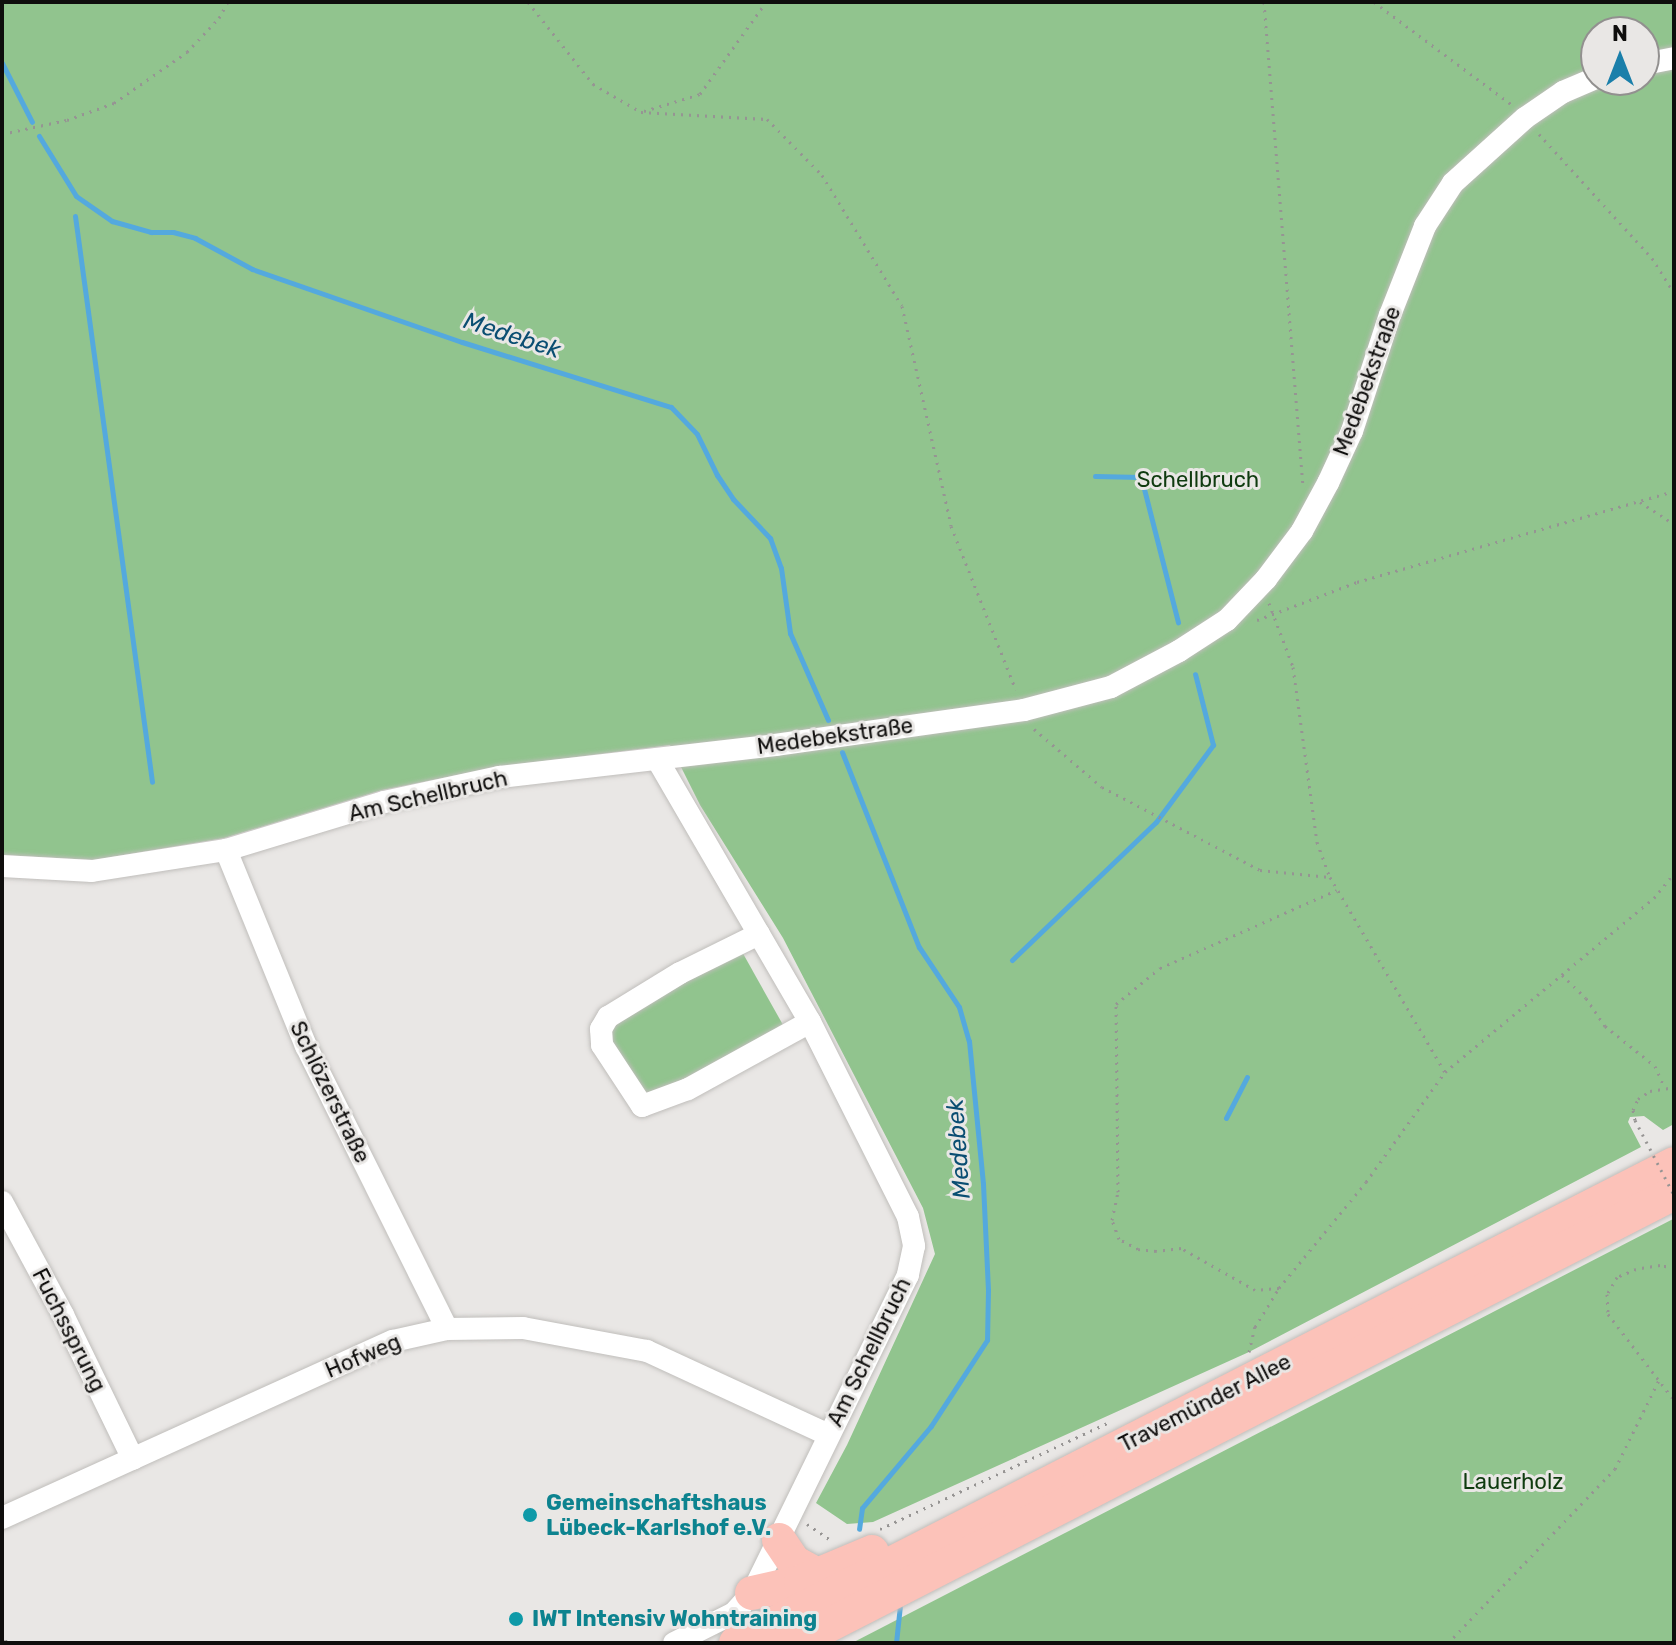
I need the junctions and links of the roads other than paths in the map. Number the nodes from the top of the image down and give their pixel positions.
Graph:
1 (1580, 85) edge
2 (657, 759) junction
3 (226, 850) junction
4 (5, 869) edge
5 (759, 934) junction
6 (810, 1022) junction
7 (1674, 1164) edge
8 (1674, 1194) edge
9 (2, 1202) edge
10 (447, 1329) junction
11 (829, 1435) junction
12 (133, 1459) junction
13 (1040, 1487) junction
14 (2, 1518) edge
15 (779, 1540) junction
16 (816, 1574) junction
17 (752, 1593) junction
18 (674, 1643) edge
19 (736, 1643) edge
20 (794, 1643) edge

1 - 2 street, Medebekstraße
2 - 3 street, Am Schellbruch
2 - 5 street, Am Schellbruch
3 - 4 street, Am Schellbruch
3 - 10 street, Schlözerstraße
5 - 6 street, Am Schellbruch
5 - 6 street
6 - 11 street, Am Schellbruch
7 - 13 highway, Travemünder Allee
8 - 20 highway, Travemünder Allee
9 - 12 street, Fuchssprung
10 - 11 street, Hofweg
10 - 12 street, Hofweg
11 - 15 street, Am Schellbruch
12 - 14 street, Hofweg
13 - 16 highway
13 - 19 highway, Travemünder Allee
15 - 16 highway
15 - 17 street, Am Schellbruch
16 - 17 highway
17 - 18 street

